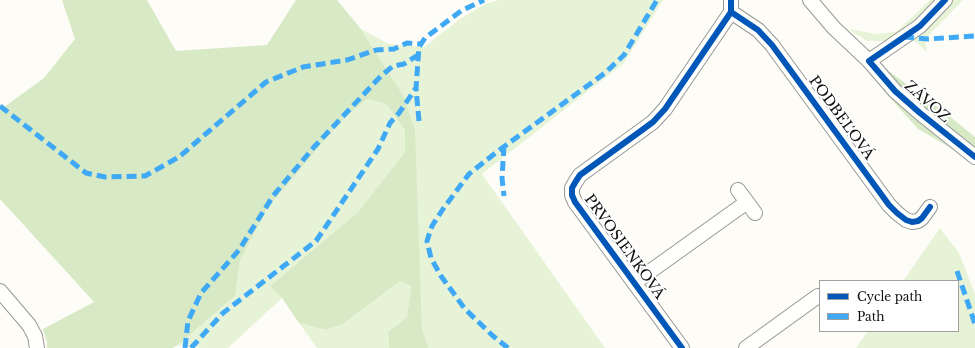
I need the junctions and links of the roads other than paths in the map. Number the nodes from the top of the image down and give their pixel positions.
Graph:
1 (810, 0) edge
2 (946, 0) edge
3 (731, 6) edge
4 (869, 61) junction
5 (975, 157) edge
6 (738, 190) dead end
7 (930, 207) dead end
8 (634, 283) junction
9 (0, 291) edge
10 (816, 294) edge
11 (37, 348) edge
12 (682, 348) edge
13 (746, 348) edge

1 - 4 street, ZÁVOZ
2 - 4 street
3 - 7 street, PODBEĽOVÁ
3 - 8 street, PRVOSIENKOVÁ
4 - 5 street, ZÁVOZ
6 - 8 street, PRVOSIENKOVÁ
8 - 12 street, PRVOSIENKOVÁ
9 - 11 street
10 - 13 street

